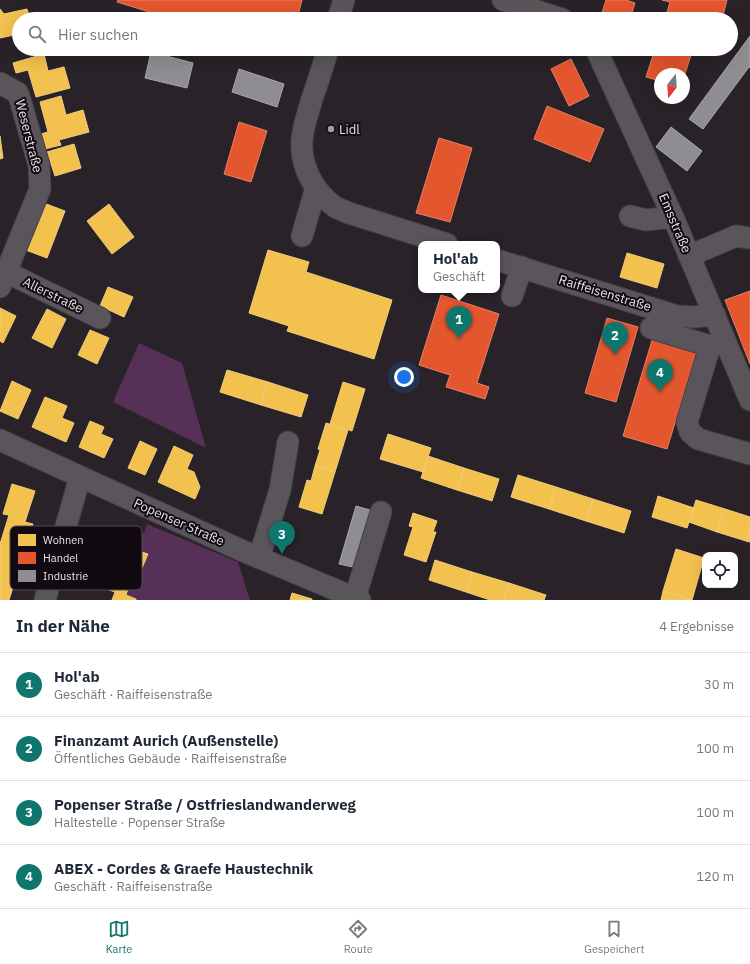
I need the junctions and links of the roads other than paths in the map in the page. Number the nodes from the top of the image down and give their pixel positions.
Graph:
1 (344, 0) edge
2 (503, 0) edge
3 (340, 12) edge
4 (540, 12) edge
5 (326, 56) edge
6 (599, 56) edge
7 (0, 83) edge
8 (316, 188) junction
9 (630, 216) dead end
10 (673, 217) junction
11 (302, 236) dead end
12 (750, 238) edge
13 (437, 241) edge
14 (690, 256) junction
15 (500, 261) edge
16 (522, 267) junction
17 (3, 280) edge
18 (512, 296) dead end
19 (715, 316) junction
20 (100, 318) dead end
21 (651, 328) dead end
22 (718, 344) junction
23 (750, 400) edge
24 (0, 440) edge
25 (288, 442) dead end
26 (750, 454) edge
27 (80, 477) junction
28 (381, 512) dead end
29 (66, 526) edge
30 (259, 558) junction
31 (48, 590) edge
32 (351, 598) edge
33 (45, 600) edge

1 - 3 street
2 - 4 street
5 - 8 street
6 - 10 street, Emsstraße
7 - 17 street, Weserstraße
8 - 11 street
8 - 13 street
9 - 10 street
10 - 14 street, Emsstraße
12 - 14 street
14 - 19 street, Emsstraße
15 - 16 street, Raiffeisenstraße
16 - 18 street
16 - 19 street, Raiffeisenstraße
17 - 20 street, Allerstraße
19 - 22 street, Emsstraße
21 - 22 street
22 - 23 street, Emsstraße
22 - 26 street
24 - 27 street, Popenser Straße
25 - 30 street
27 - 29 street
27 - 30 street, Popenser Straße
28 - 32 street
30 - 32 street, Popenser Straße
31 - 33 street

